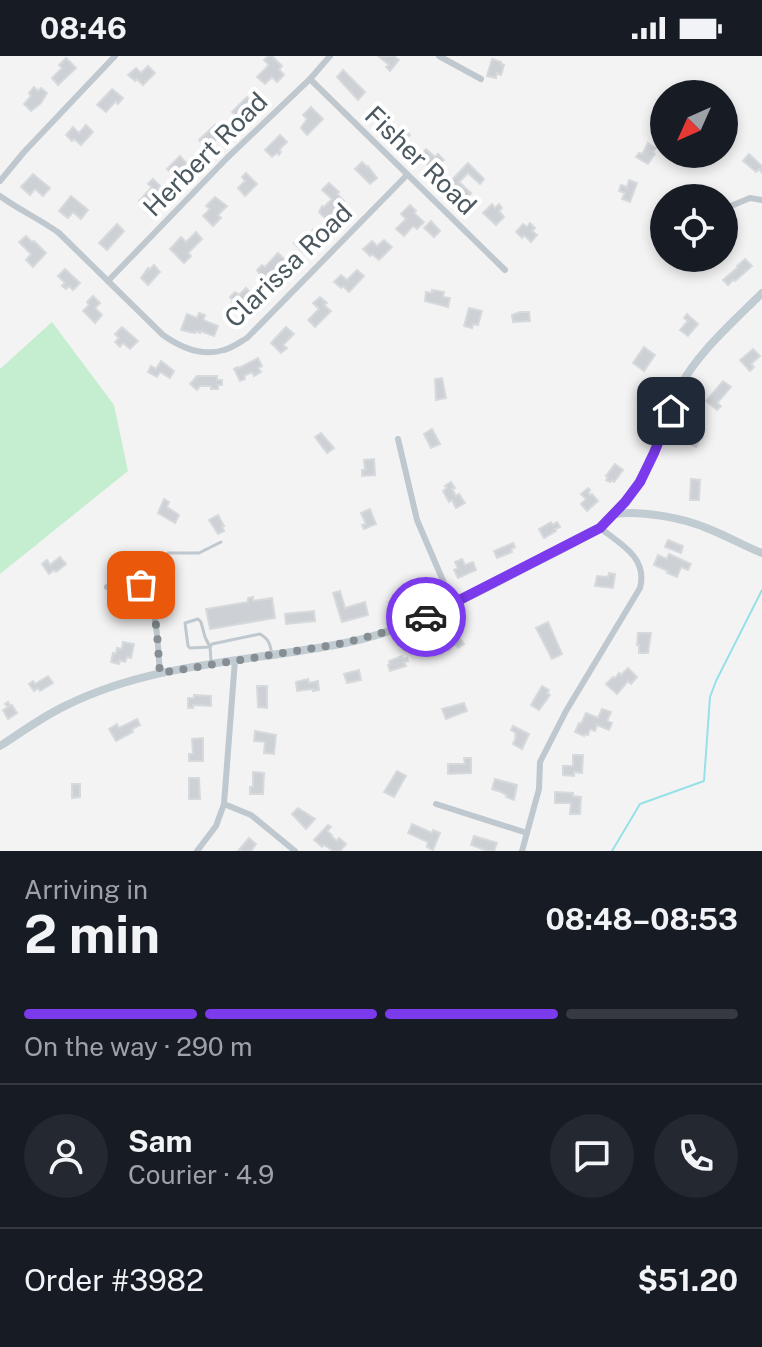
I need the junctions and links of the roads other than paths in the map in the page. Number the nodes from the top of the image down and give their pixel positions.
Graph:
1 (115, 56) edge
2 (330, 56) edge
3 (439, 56) edge
4 (310, 79) junction
5 (481, 79) dead end
6 (407, 175) junction
7 (0, 181) edge
8 (0, 196) edge
9 (762, 200) edge
10 (738, 203) edge
11 (505, 270) dead end
12 (108, 281) junction
13 (762, 293) edge
14 (398, 439) dead end
15 (614, 514) junction
16 (600, 528) junction
17 (221, 542) dead end
18 (762, 553) edge
19 (139, 584) junction
20 (107, 587) dead end
21 (453, 604) junction
22 (210, 647) junction
23 (272, 654) junction
24 (235, 660) junction
25 (212, 663) junction
26 (160, 673) junction
27 (0, 746) edge
28 (224, 804) junction
29 (436, 804) dead end
30 (527, 833) junction
31 (197, 851) edge
32 (295, 851) edge
33 (522, 851) edge

1 - 7 street
2 - 4 street, Herbert Road
3 - 5 street
4 - 6 street, Fisher Road
4 - 12 street, Herbert Road
6 - 11 street, Fisher Road
6 - 12 street, Clarissa Road
8 - 12 street, Clarissa Road
9 - 10 street
13 - 15 main road
14 - 21 street
15 - 16 main road
15 - 18 main road
16 - 21 main road
16 - 30 street
17 - 19 lane
19 - 20 street
19 - 26 street
21 - 23 main road
22 - 22 lane
22 - 23 lane
22 - 25 lane
23 - 24 main road
24 - 25 main road
24 - 28 street
25 - 26 main road
26 - 27 main road
28 - 31 street
28 - 32 street
29 - 30 street
30 - 33 street

